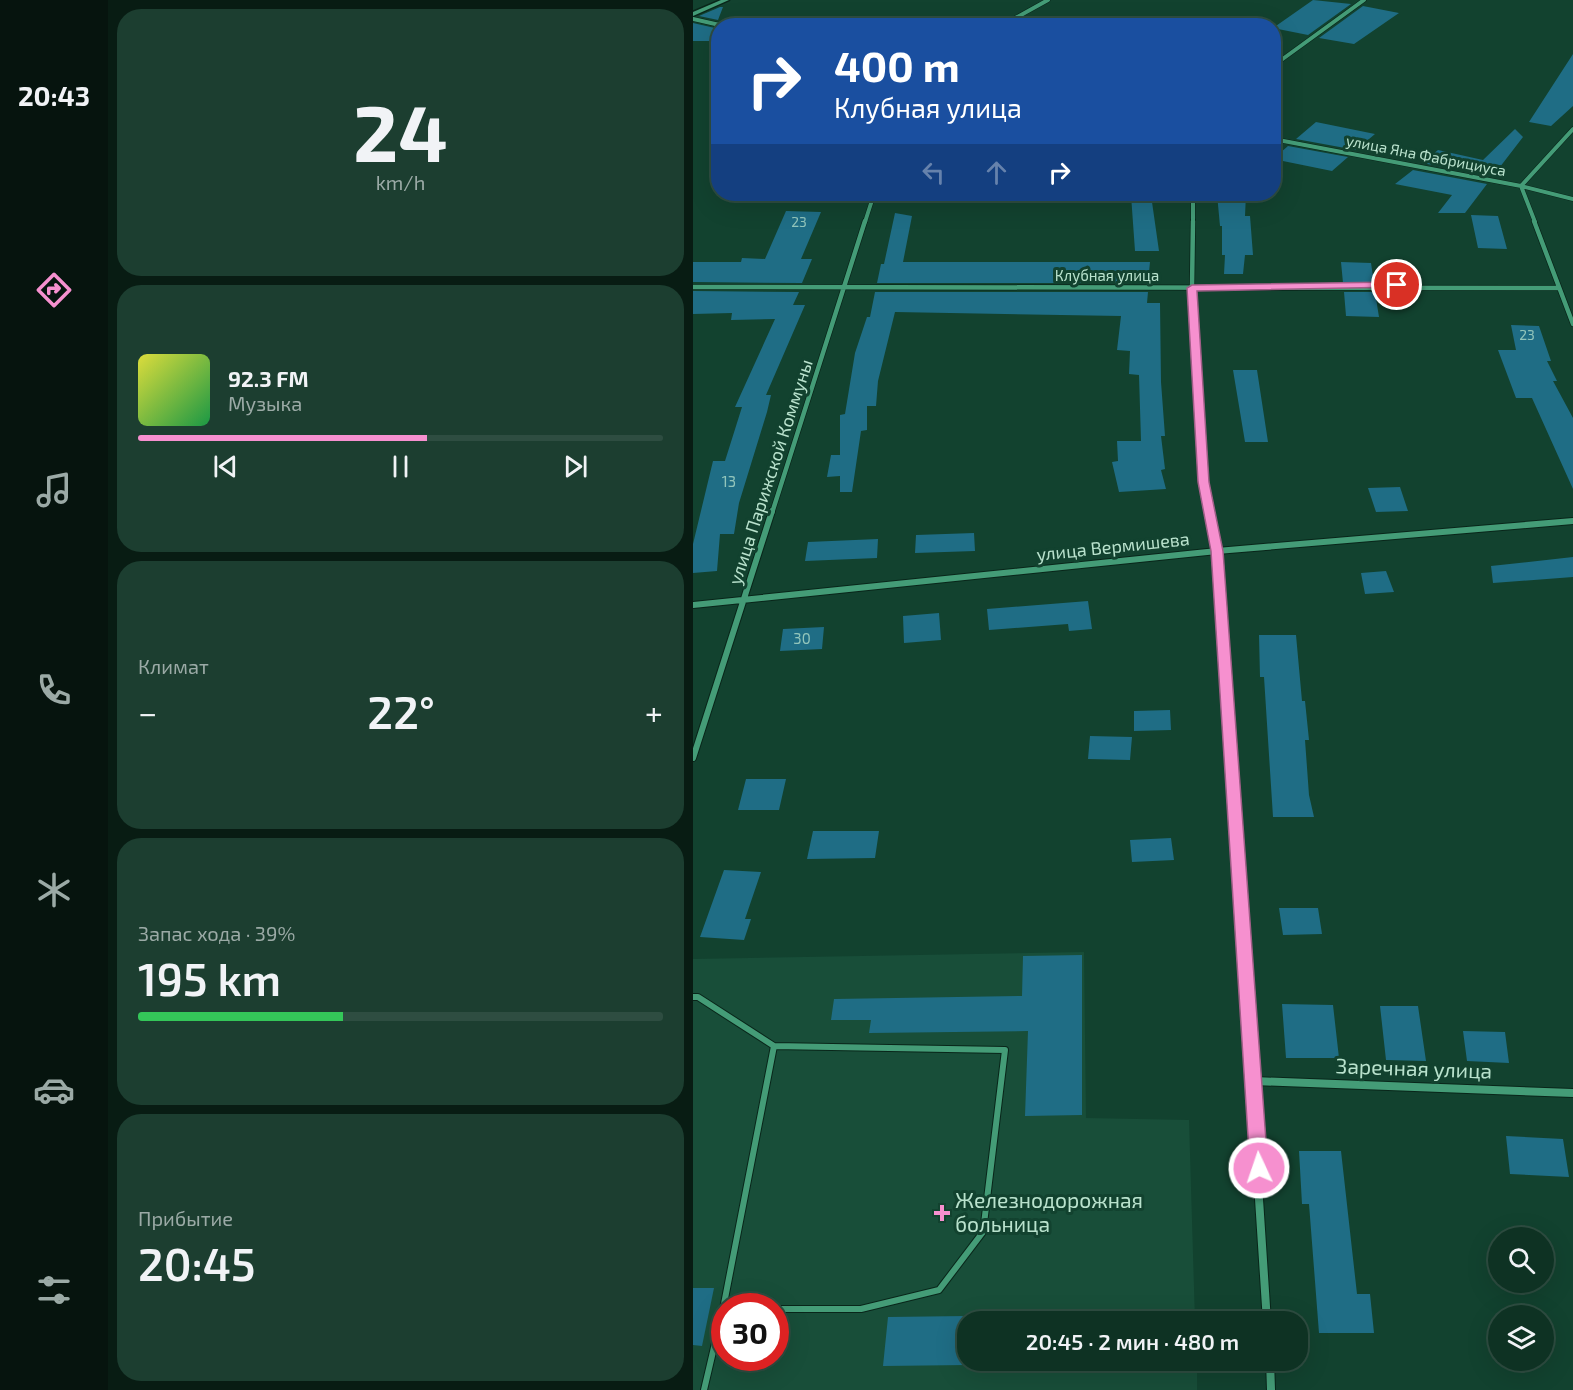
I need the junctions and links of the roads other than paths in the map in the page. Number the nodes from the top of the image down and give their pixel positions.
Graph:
1 (726, 0) edge
2 (1048, 0) edge
3 (1364, 0) edge
4 (693, 14) edge
5 (1015, 18) edge
6 (693, 20) edge
7 (711, 23) edge
8 (1281, 60) edge
9 (1573, 129) edge
10 (1281, 141) edge
11 (1521, 186) junction
12 (1573, 199) edge
13 (872, 201) edge
14 (1193, 201) edge
15 (693, 287) edge
16 (845, 288) junction
17 (1192, 288) junction
18 (1558, 288) junction
19 (1573, 324) edge
20 (1573, 521) edge
21 (1217, 551) junction
22 (744, 602) junction
23 (693, 605) edge
24 (693, 758) edge
25 (693, 997) edge
26 (774, 1046) junction
27 (1254, 1081) junction
28 (1573, 1093) edge
29 (727, 1293) edge
30 (789, 1309) edge
31 (1266, 1311) edge
32 (711, 1364) edge
33 (1270, 1371) edge
34 (705, 1390) edge
35 (1271, 1390) edge

1 - 4 street
2 - 5 street
3 - 8 street
6 - 7 street
9 - 11 street
10 - 11 street, улица Яна Фабрициуса
11 - 12 street, улица Яна Фабрициуса
11 - 18 street
13 - 16 street, улица Парижской Коммуны
14 - 17 street
15 - 16 street, Клубная улица
16 - 17 street, Клубная улица
16 - 22 street, улица Парижской Коммуны
17 - 18 street, Клубная улица
17 - 21 street
18 - 19 street
20 - 21 street, улица Вермишева
21 - 22 street, улица Вермишева
21 - 27 street
22 - 23 street, улица Вермишева
22 - 24 street, улица Парижской Коммуны
25 - 26 lane
26 - 29 lane
26 - 30 lane
27 - 28 street, Заречная улица
27 - 31 street
32 - 34 lane
33 - 35 street

